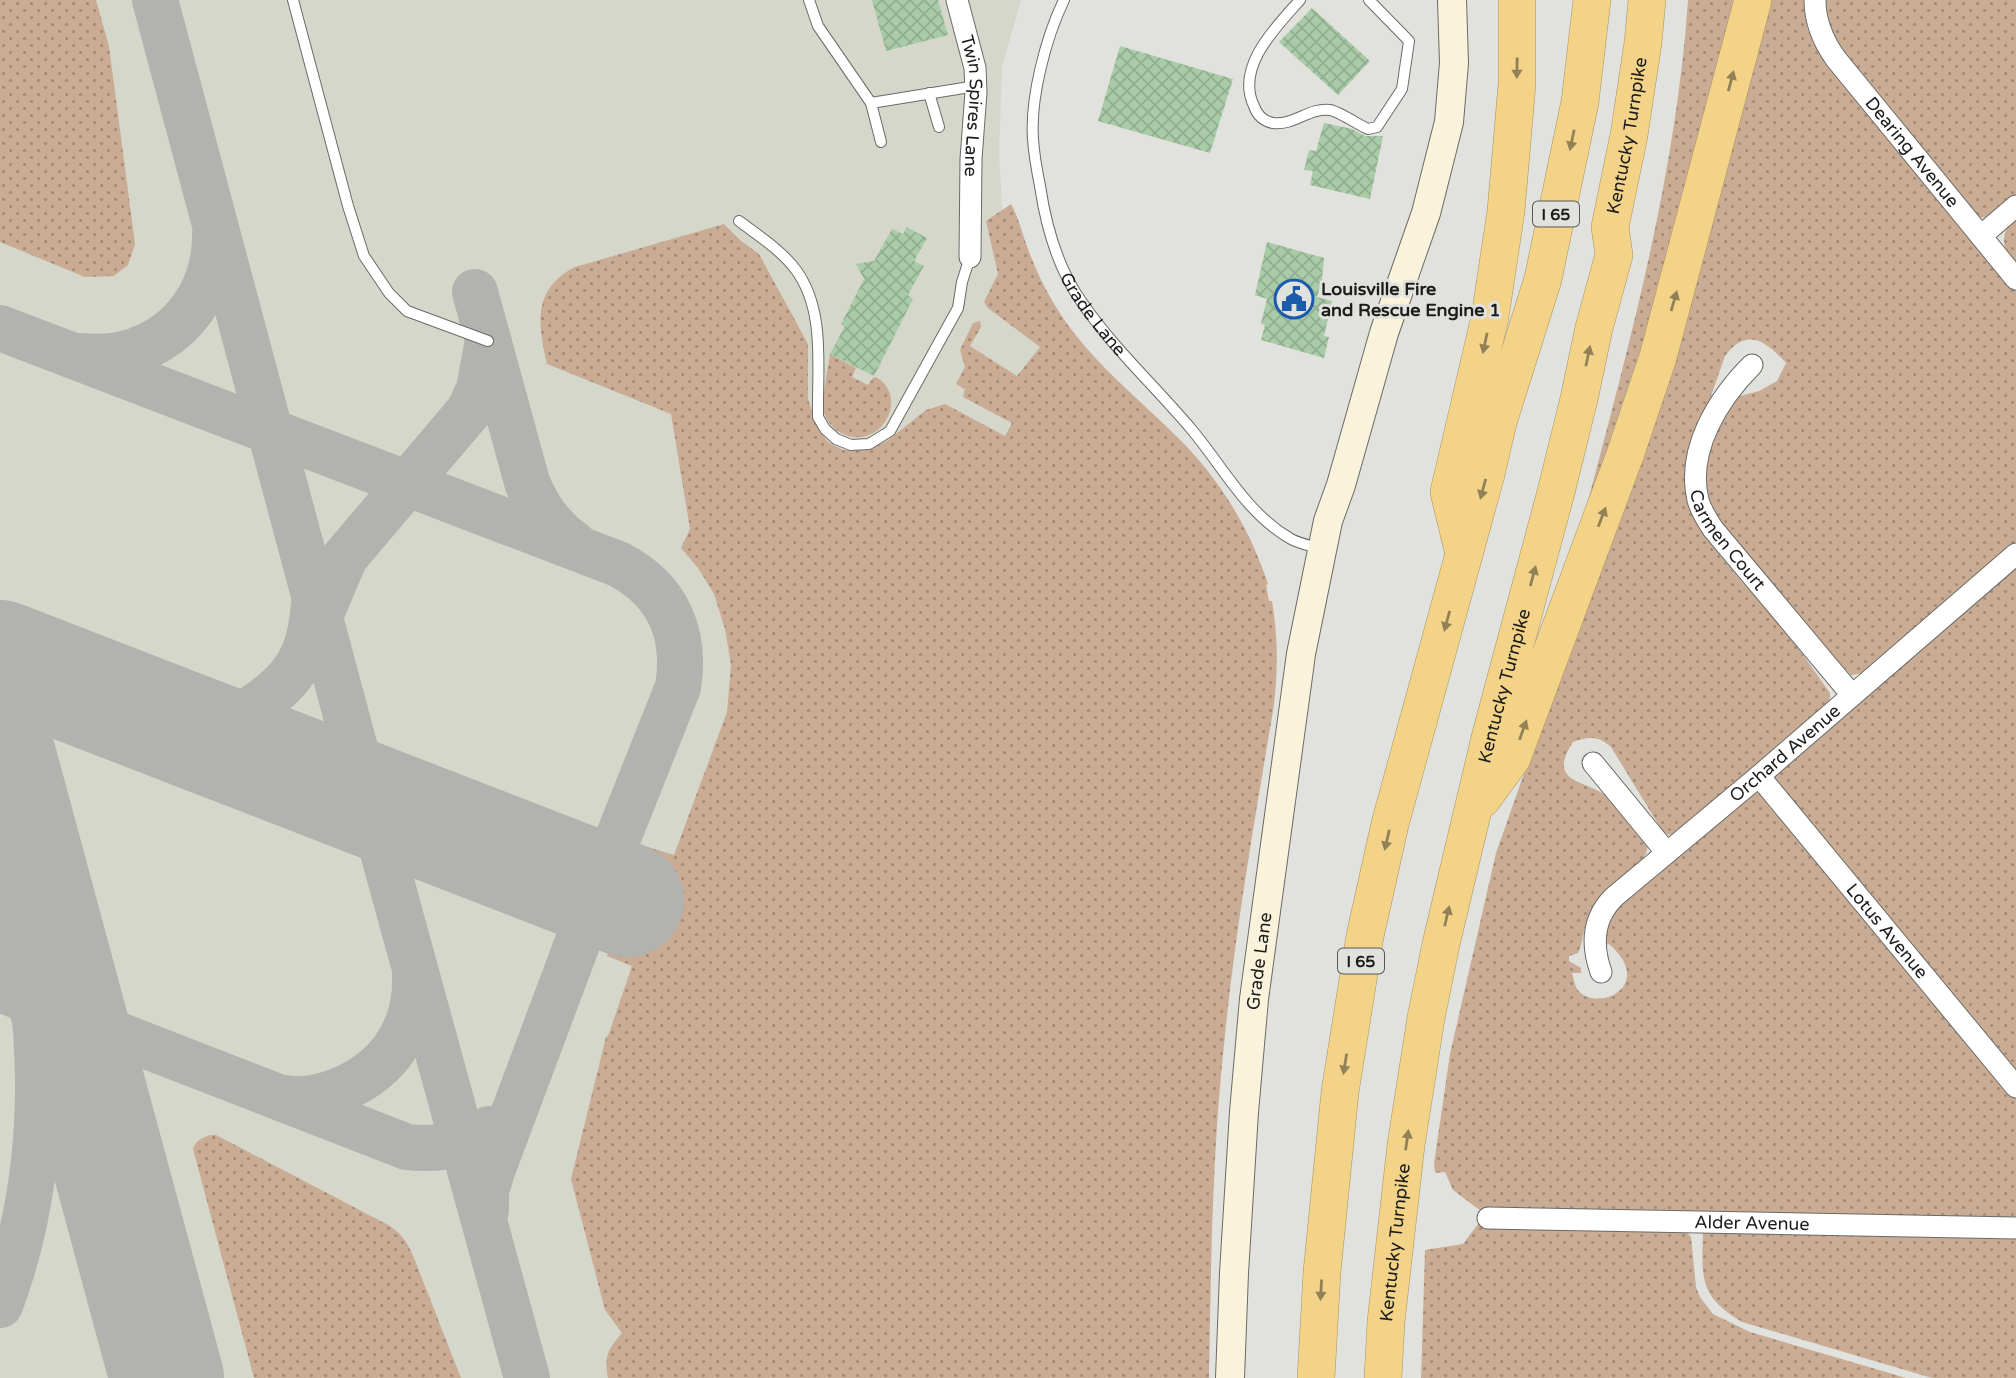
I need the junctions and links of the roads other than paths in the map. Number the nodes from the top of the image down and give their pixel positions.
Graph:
1 (293, 0) edge
2 (809, 0) edge
3 (957, 0) edge
4 (1064, 0) edge
5 (1300, 0) edge
6 (1369, 0) edge
7 (1452, 0) edge
8 (1517, 0) edge
9 (1592, 0) edge
10 (1647, 0) edge
11 (1670, 0) edge
12 (1753, 0) edge
13 (1816, 10) edge
14 (976, 86) junction
15 (929, 93) junction
16 (871, 103) junction
17 (939, 127) dead end
18 (881, 142) dead end
19 (2016, 206) edge
20 (739, 221) dead end
21 (1981, 236) junction
22 (1614, 255) junction
23 (970, 257) joint
24 (2016, 279) edge
25 (488, 341) dead end
26 (1752, 365) dead end
27 (1322, 549) junction
28 (2016, 554) edge
29 (1465, 555) junction
30 (1852, 695) junction
31 (1592, 763) dead end
32 (1759, 776) junction
33 (1475, 809) junction
34 (1667, 853) junction
35 (1601, 971) dead end
36 (2016, 1087) edge
37 (1488, 1218) dead end
38 (2016, 1228) edge
39 (1230, 1378) edge
40 (1316, 1378) edge
41 (1383, 1378) edge

1 - 25 lane
2 - 16 lane
3 - 14 street, Twin Spires Lane
4 - 27 lane, Grade Lane
5 - 6 lane
7 - 27 main road, Grade Lane
8 -> 29 highway
9 -> 29 highway, I 65
10 - 22 highway, Kentucky Turnpike
11 - 22 highway
33 -> 12 highway
13 - 21 street, Dearing Avenue
14 - 15 lane
14 - 23 street, Twin Spires Lane
15 - 16 lane
15 - 17 lane
16 - 18 lane
19 - 21 street
20 - 23 lane
21 - 24 street, Dearing Avenue
33 -> 22 highway, Kentucky Turnpike
26 - 30 street, Carmen Court
27 - 39 main road, Grade Lane
28 - 30 street, Orchard Avenue
29 -> 40 highway, I 65
30 - 32 street, Orchard Avenue
31 - 34 street
32 - 34 street, Orchard Avenue
32 - 36 street, Lotus Avenue
41 -> 33 highway, Kentucky Turnpike
34 - 35 street, Orchard Avenue
37 - 38 street, Alder Avenue

